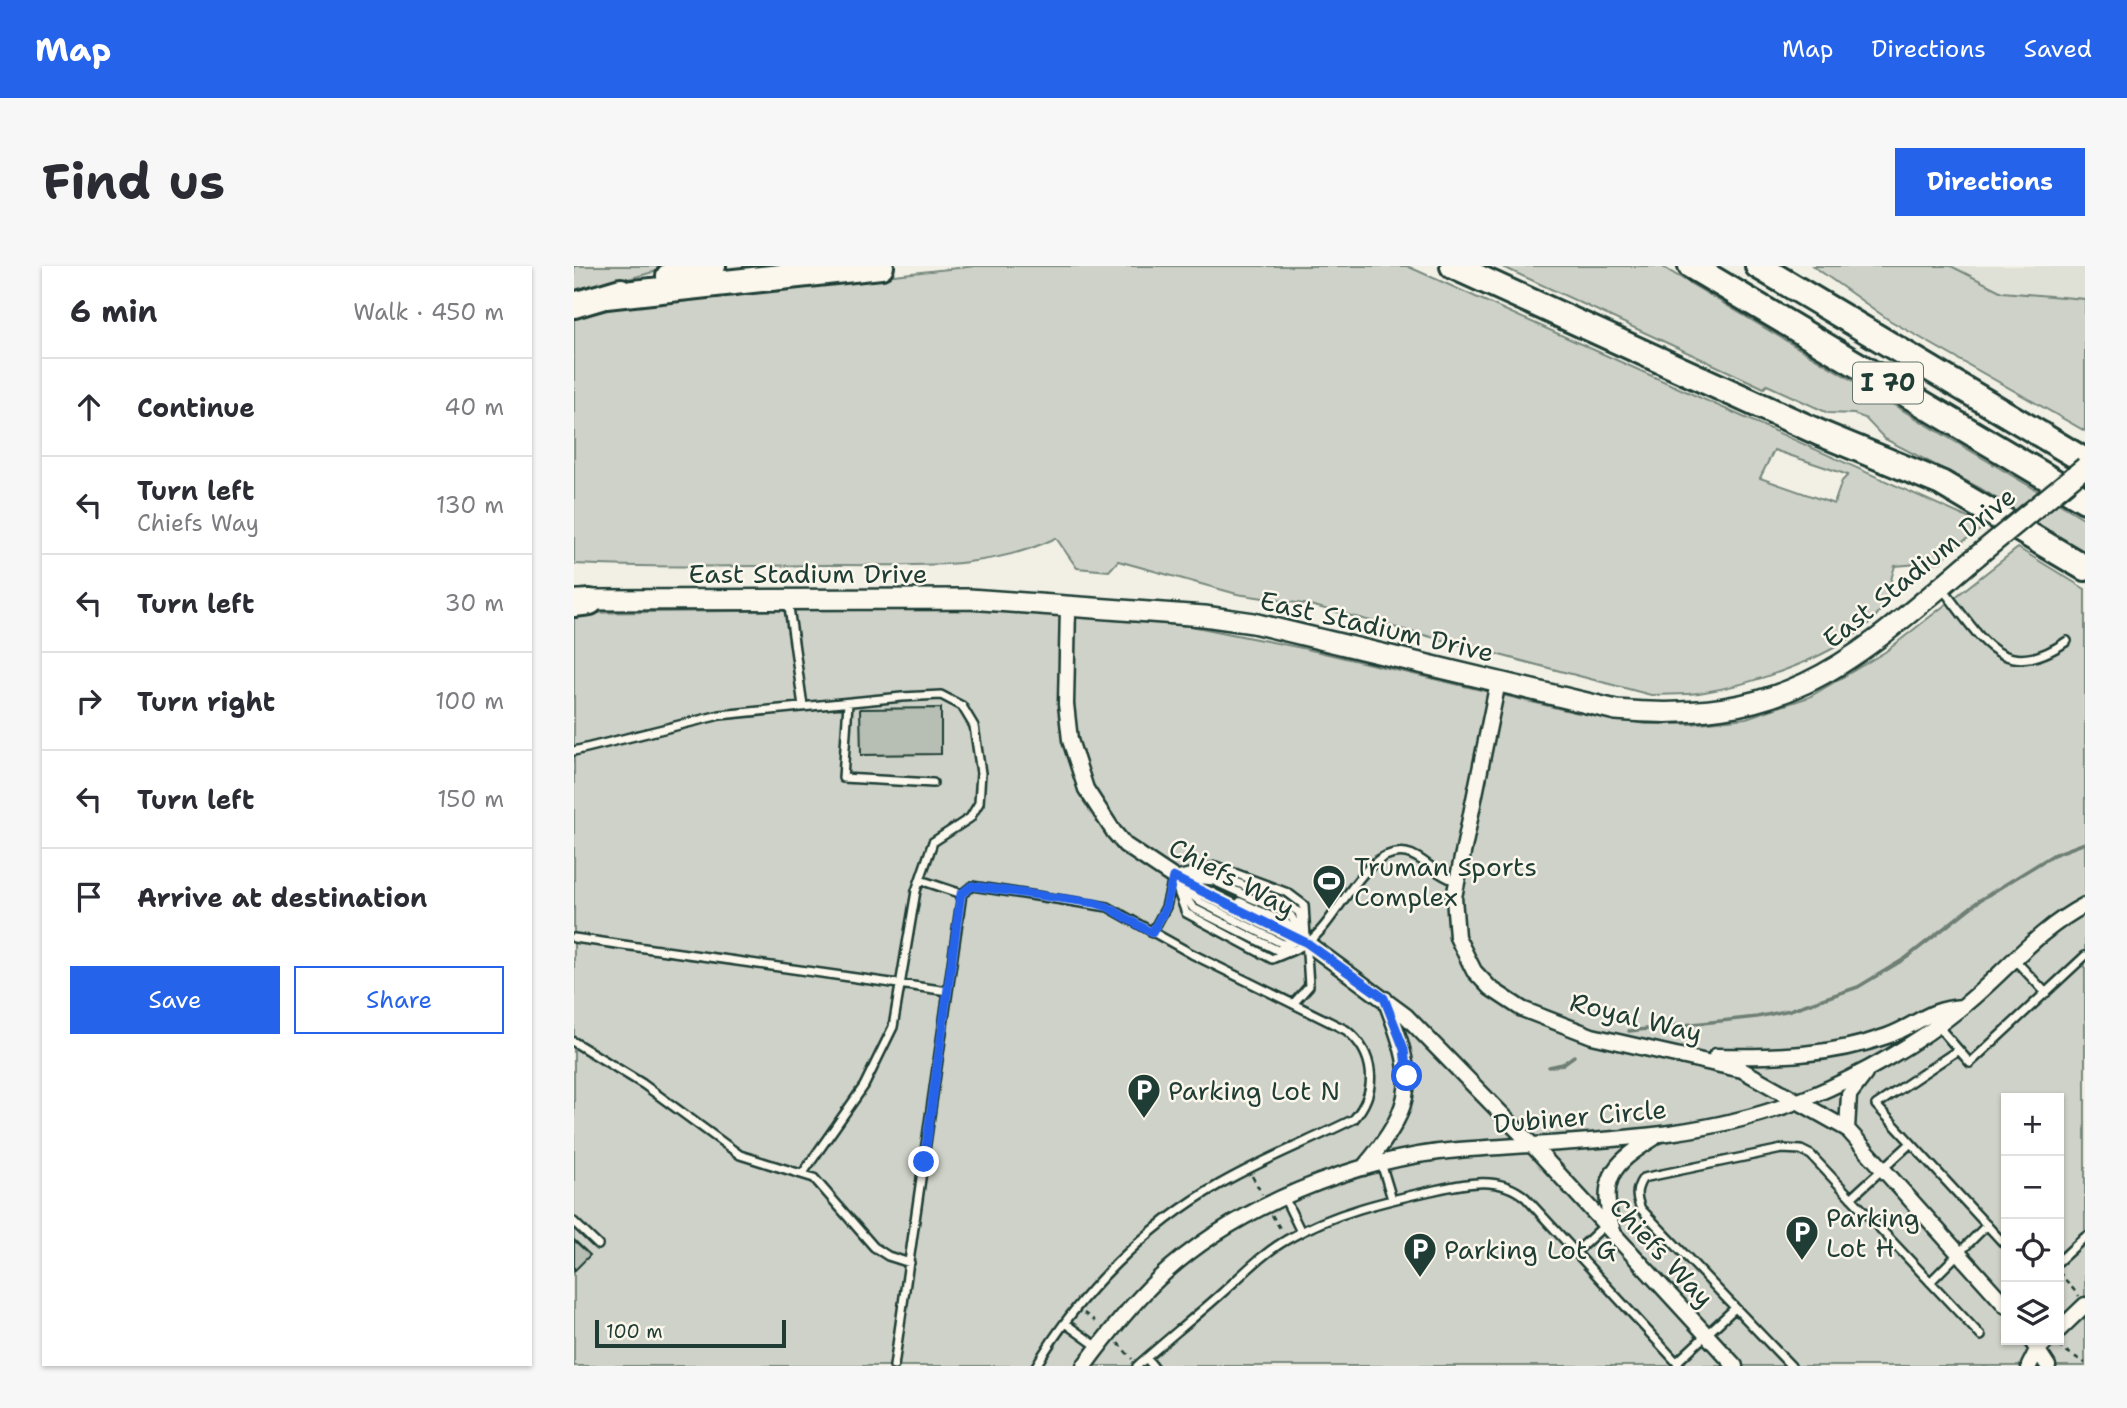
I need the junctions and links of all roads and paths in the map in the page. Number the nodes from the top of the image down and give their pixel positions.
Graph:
1 (713, 266) edge
2 (881, 266) edge
3 (1453, 266) edge
4 (1691, 266) edge
5 (1758, 266) edge
6 (1777, 266) edge
7 (1794, 287) junction
8 (606, 296) junction
9 (574, 305) edge
10 (2085, 461) edge
11 (2085, 467) edge
12 (2085, 500) edge
13 (2085, 568) edge
14 (1941, 586) junction
15 (788, 600) junction
16 (579, 601) edge
17 (1068, 606) junction
18 (2067, 640) dead end
19 (1498, 682) junction
20 (848, 703) junction
21 (803, 706) junction
22 (574, 751) edge
23 (933, 783) dead end
24 (1173, 877) junction
25 (920, 880) junction
26 (1457, 881) junction
27 (961, 894) junction
28 (2085, 905) edge
29 (1152, 933) junction
30 (574, 938) edge
31 (1307, 943) junction
32 (2085, 956) edge
33 (2014, 958) junction
34 (901, 984) junction
35 (948, 990) junction
36 (2046, 993) junction
37 (1384, 998) junction
38 (1293, 1004) junction
39 (1962, 1007) junction
40 (1937, 1025) junction
41 (574, 1042) edge
42 (1958, 1050) junction
43 (1693, 1056) junction
44 (1881, 1060) junction
45 (1798, 1101) junction
46 (1847, 1129) junction
47 (1658, 1136) junction
48 (1911, 1143) junction
49 (1532, 1145) junction
50 (1381, 1163) junction
51 (1363, 1168) junction
52 (1248, 1169) junction
53 (1883, 1170) junction
54 (803, 1173) junction
55 (1262, 1194) dead end
56 (1284, 1197) junction
57 (1851, 1198) junction
58 (1392, 1199) junction
59 (1272, 1215) dead end
60 (574, 1222) edge
61 (1987, 1225) junction
62 (1609, 1230) junction
63 (1301, 1232) junction
64 (1283, 1233) dead end
65 (2085, 1237) edge
66 (2001, 1240) edge
67 (598, 1245) dead end
68 (1576, 1252) junction
69 (1959, 1253) junction
70 (2064, 1256) edge
71 (910, 1263) junction
72 (2064, 1278) edge
73 (1930, 1282) junction
74 (2001, 1300) edge
75 (2083, 1302) edge
76 (1735, 1308) junction
77 (1077, 1309) junction
78 (1095, 1321) dead end
79 (2064, 1321) edge
80 (1066, 1324) junction
81 (1706, 1334) junction
82 (1981, 1336) dead end
83 (1116, 1342) dead end
84 (2042, 1345) edge
85 (2046, 1345) edge
86 (2054, 1345) edge
87 (1098, 1348) junction
88 (1146, 1358) junction
89 (1135, 1362) edge
90 (2085, 1363) edge
91 (1679, 1364) edge
92 (894, 1366) edge
93 (1036, 1366) edge
94 (1084, 1366) edge
95 (1153, 1366) edge
96 (1735, 1366) edge
97 (1791, 1366) edge
98 (2029, 1366) edge
99 (2048, 1366) edge

1 - 8 highway
2 - 8 highway
3 - 13 highway
4 - 12 highway, I 70
5 - 7 highway, I 70
6 - 7 highway
7 - 10 highway, I 70
8 - 9 highway
11 - 14 main road, East Stadium Drive, bridge
14 - 18 lane
14 - 19 main road, East Stadium Drive
15 - 16 main road, East Stadium Drive
15 - 17 main road, East Stadium Drive
15 - 21 lane
17 - 19 main road, East Stadium Drive
17 - 24 street, Chiefs Way
19 - 26 street, Royal Way
20 - 21 lane
20 - 23 lane
20 - 25 lane
21 - 22 lane
24 - 29 lane
24 - 31 street, Chiefs Way
24 - 31 lane
24 - 31 lane
25 - 27 lane
25 - 34 lane
26 - 31 lane
26 - 43 street, Royal Way
27 - 29 lane
27 - 35 lane
28 - 33 street, Dubiner Circle
29 - 38 lane
30 - 34 lane
31 - 37 street, Chiefs Way
31 - 38 lane
32 - 36 lane
33 - 36 lane
33 - 39 street, Dubiner Circle
34 - 35 lane
34 - 54 lane
35 - 71 lane
36 - 42 lane
37 - 49 street, Chiefs Way
37 - 51 street
38 - 52 lane
39 - 40 street, Dubiner Circle
39 - 43 street
40 - 42 lane
40 - 44 street, Dubiner Circle
41 - 54 lane
42 - 48 lane
43 - 45 street, Royal Way
44 - 45 street, Dubiner Circle
44 - 46 street
45 - 46 street, Royal Way
45 - 47 street, Dubiner Circle
46 - 53 street, Royal Way
47 - 49 street, Dubiner Circle
47 - 62 street
48 - 53 lane
48 - 61 lane
49 - 50 street, Dubiner Circle
49 - 62 street, Chiefs Way
50 - 51 street, Dubiner Circle
50 - 58 lane
51 - 56 street, Dubiner Circle
52 - 55 path
52 - 77 lane
53 - 57 lane
53 - 69 street, Royal Way
54 - 71 lane
56 - 63 lane
56 - 87 street, Dubiner Circle
57 - 73 lane
57 - 76 lane
58 - 63 lane
58 - 68 lane
59 - 64 path
60 - 67 lane
61 - 66 lane
61 - 69 lane
62 - 68 lane
62 - 81 street, Chiefs Way
63 - 88 lane
65 - 70 lane
68 - 91 lane
69 - 73 lane
69 - 74 street, Royal Way
71 - 92 lane
72 - 75 path
73 - 82 lane
75 - 79 street
76 - 81 lane
76 - 97 lane
77 - 78 path
77 - 80 lane
80 - 87 lane
80 - 93 lane
81 - 91 lane
81 - 96 street, Chiefs Way
83 - 89 path
84 - 98 street
85 - 99 street
86 - 90 path
87 - 94 street, Dubiner Circle
88 - 89 lane
88 - 95 lane

